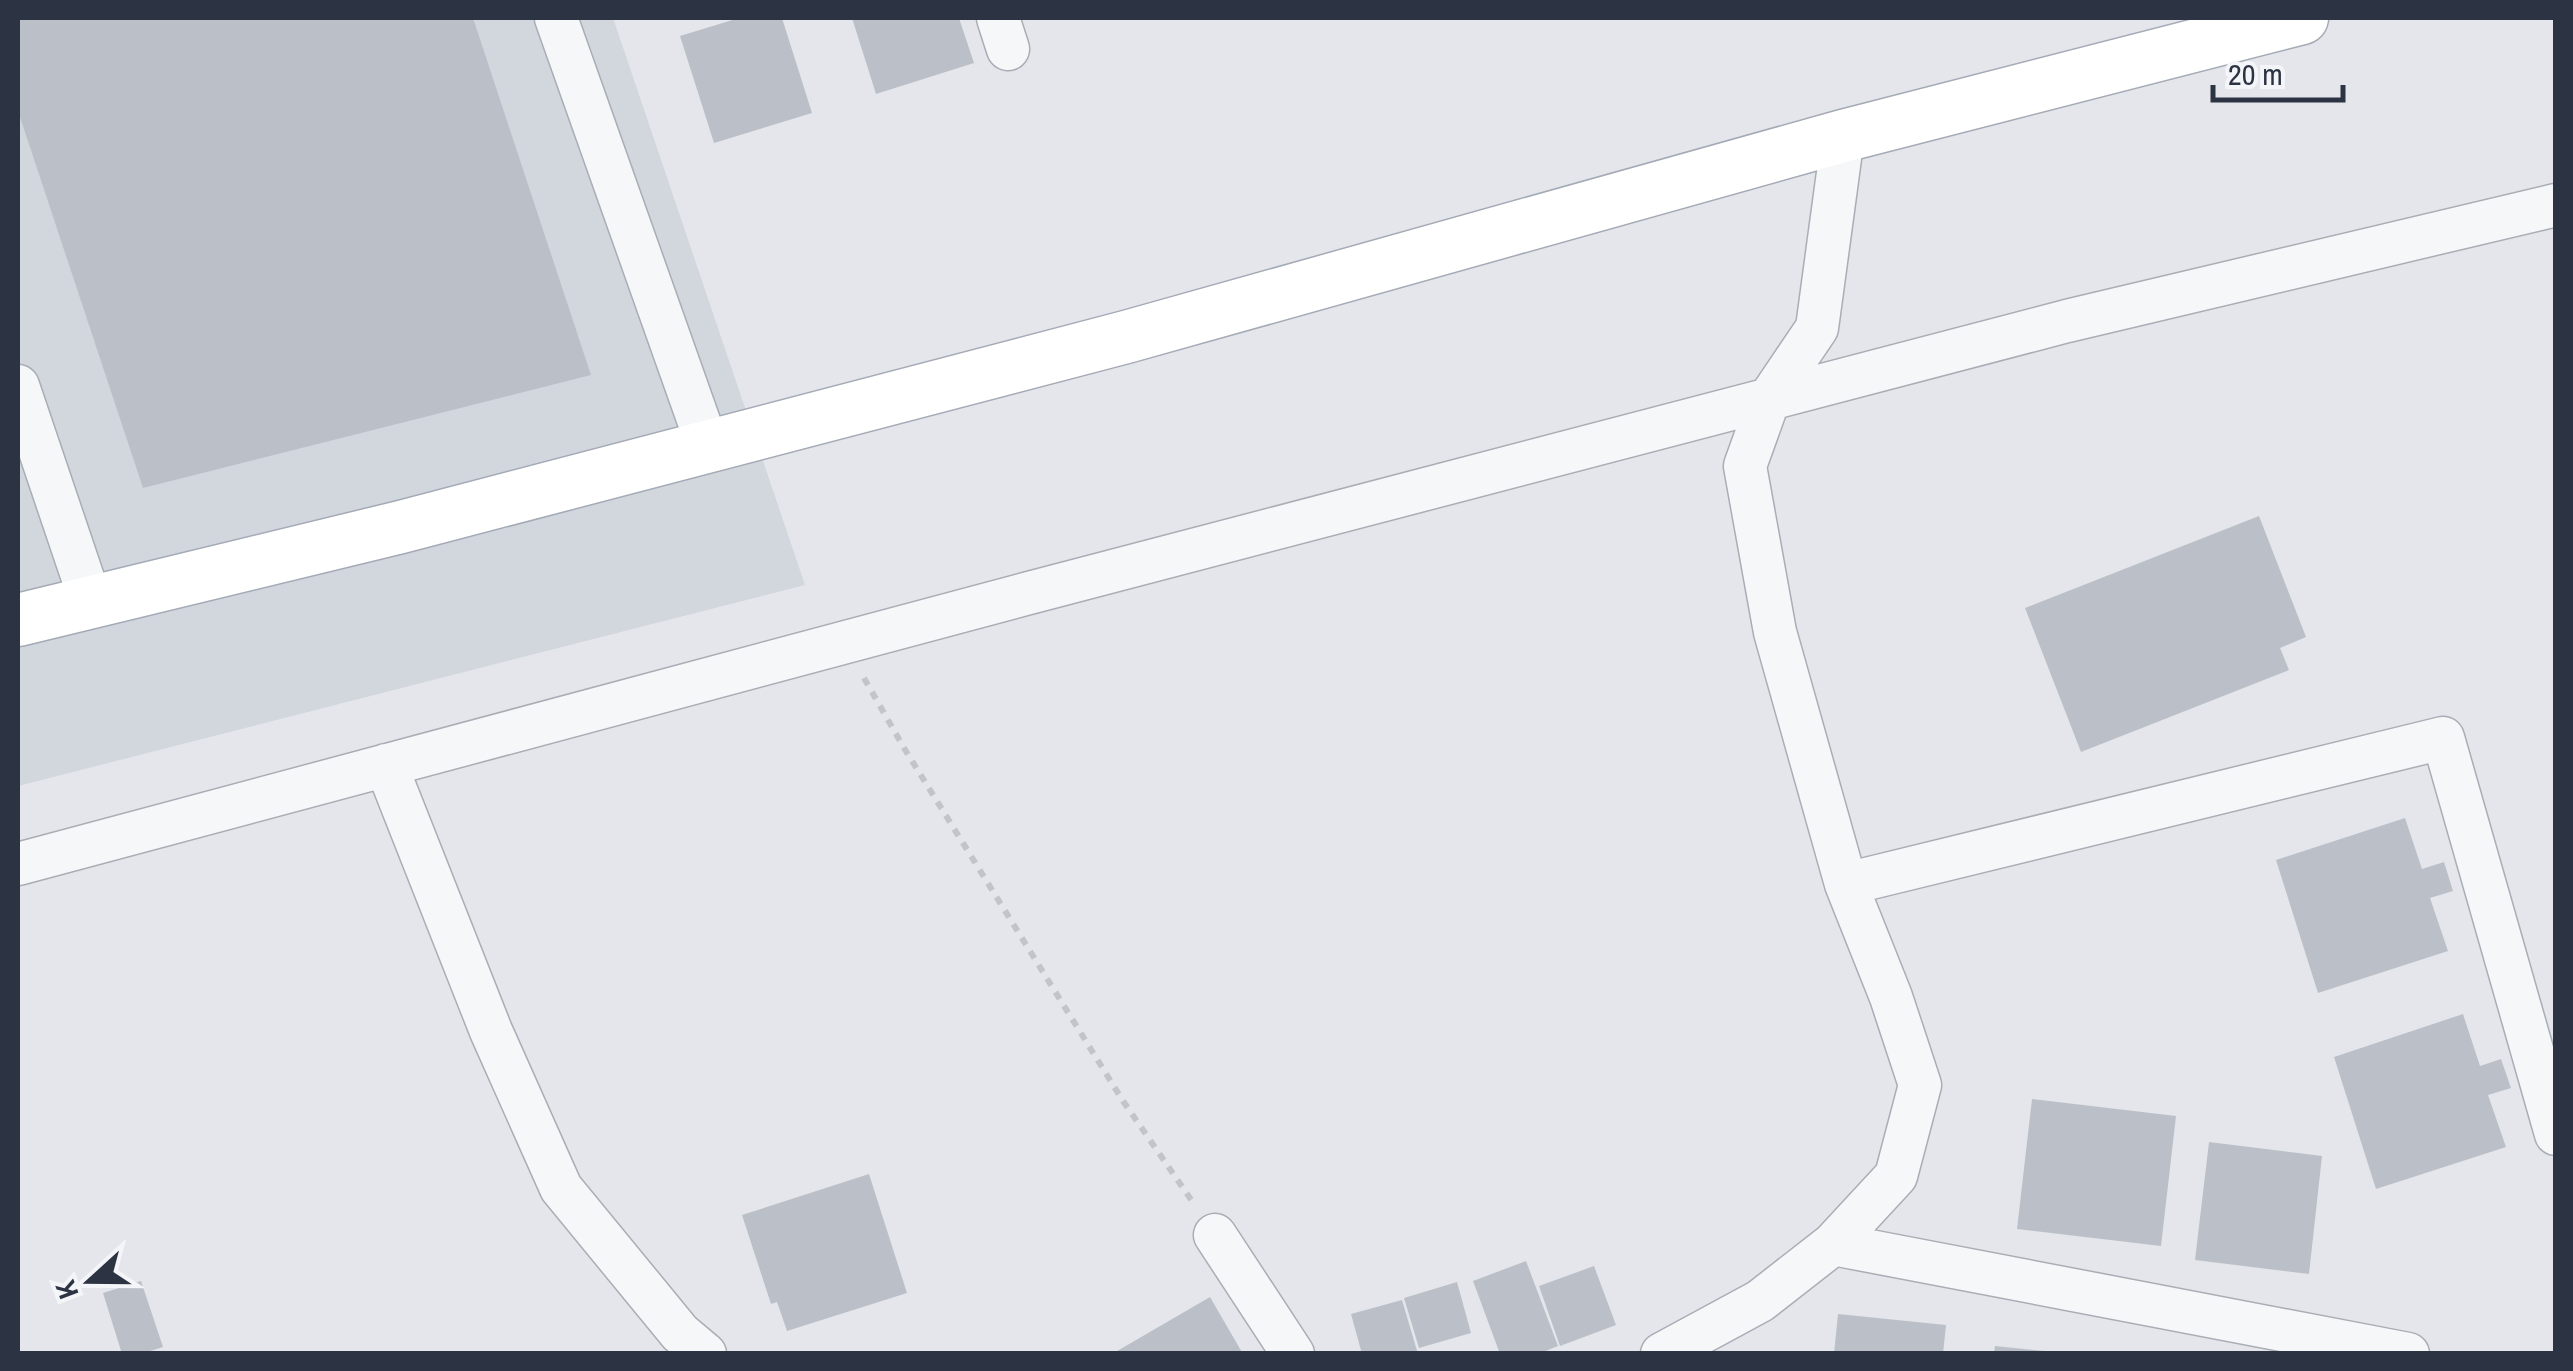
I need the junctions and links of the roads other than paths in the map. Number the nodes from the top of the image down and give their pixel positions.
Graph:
1 (556, 18) edge
2 (2302, 18) edge
3 (1843, 136) junction
4 (2556, 205) edge
5 (18, 386) edge
6 (1770, 399) junction
7 (708, 447) junction
8 (91, 602) junction
9 (18, 620) edge
10 (386, 766) junction
11 (18, 864) edge
12 (1846, 884) junction
13 (2556, 1134) edge
14 (1215, 1235) road end
15 (1833, 1244) junction
16 (1760, 1301) junction
17 (702, 1353) edge
18 (1293, 1354) edge
19 (1662, 1354) edge
20 (1726, 1354) edge
21 (2408, 1354) edge

1 - 7 street
2 - 3 main road
3 - 6 street
3 - 7 main road
4 - 6 street
5 - 8 street
6 - 10 street
6 - 12 street
7 - 8 main road
8 - 9 main road
10 - 11 street
10 - 17 street
12 - 13 street
12 - 15 street
14 - 18 street
15 - 16 street
15 - 21 street
16 - 19 street
16 - 20 street

